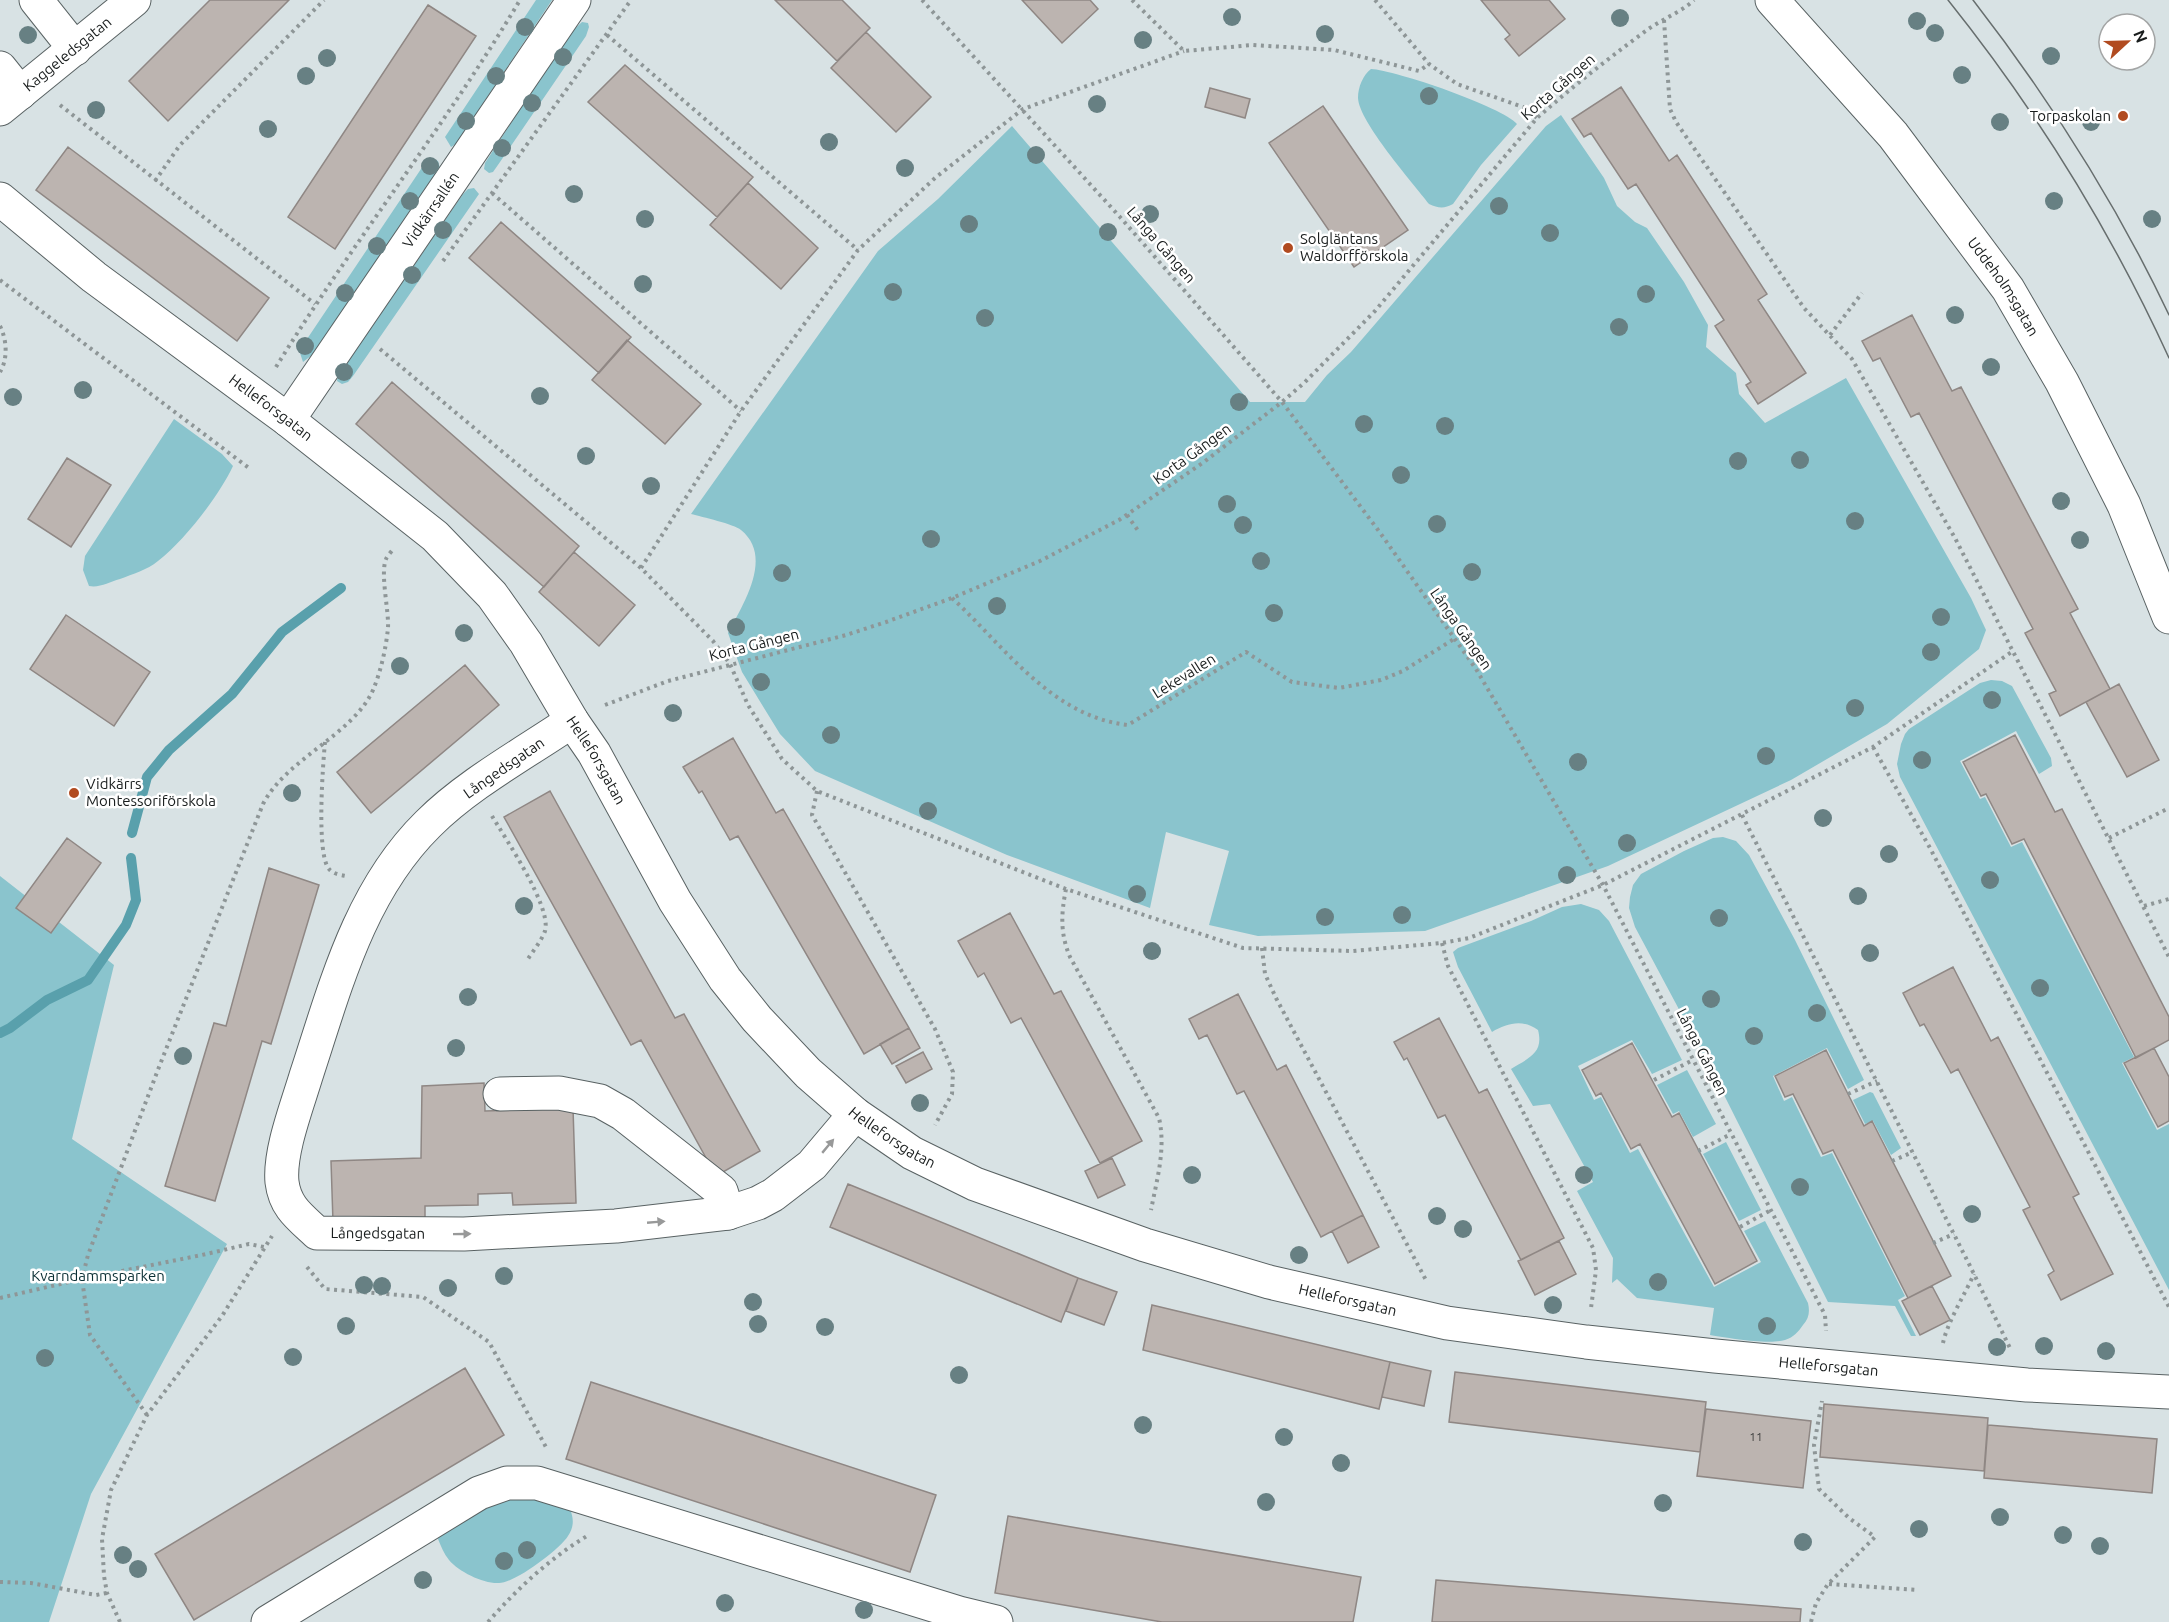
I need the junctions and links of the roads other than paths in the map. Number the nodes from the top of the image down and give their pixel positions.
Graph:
1 (36, 0) edge
2 (134, 0) edge
3 (574, 0) edge
4 (1772, 0) edge
5 (75, 49) junction
6 (0, 68) edge
7 (10, 101) edge
8 (0, 199) edge
9 (288, 420) junction
10 (2169, 617) edge
11 (572, 721) junction
12 (500, 1094) dead end
13 (855, 1114) junction
14 (728, 1213) junction
15 (2169, 1392) edge
16 (268, 1622) edge
17 (996, 1622) edge

1 - 5 street
2 - 5 street, Kaggeledsgatan
3 - 9 street, Vidkärrsallén
4 - 10 street, Uddeholmsgatan
5 - 7 street, Kaggeledsgatan
6 - 7 street
8 - 9 street, Helleforsgatan
9 - 11 street, Helleforsgatan
11 - 13 street, Helleforsgatan
11 -> 14 street, Långedsgatan
12 - 14 street
14 -> 13 street, Långedsgatan
13 - 15 street, Helleforsgatan
16 - 17 street

